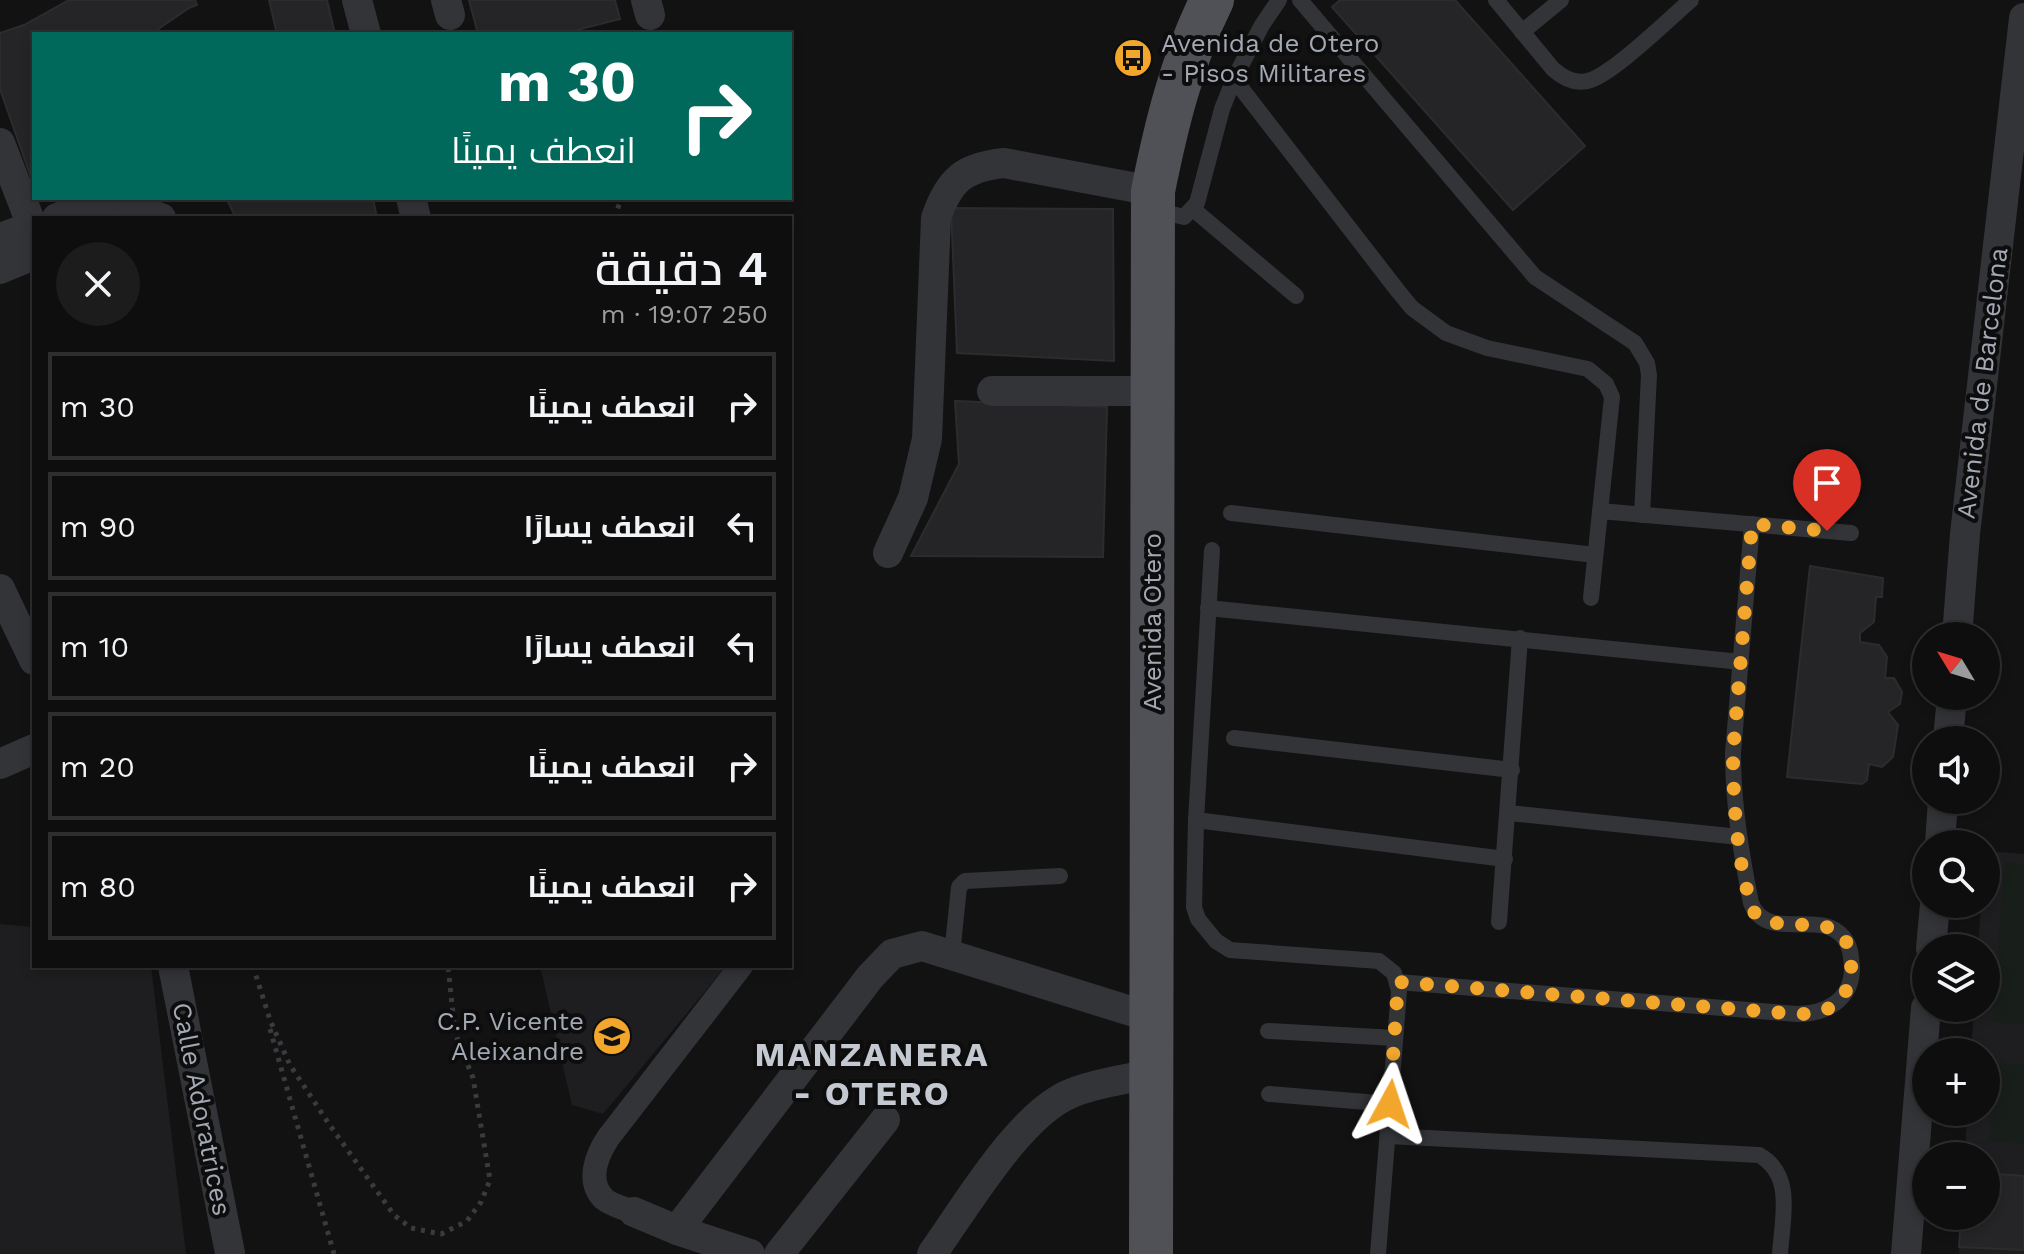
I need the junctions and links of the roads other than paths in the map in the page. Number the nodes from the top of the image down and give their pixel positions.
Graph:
1 (357, 0) edge
2 (1212, 0) edge
3 (1279, 0) edge
4 (1300, 0) edge
5 (1496, 0) edge
6 (1561, 0) edge
7 (1691, 0) edge
8 (2024, 18) edge
9 (365, 32) edge
10 (1522, 32) junction
11 (1234, 79) junction
12 (2020, 81) edge
13 (0, 143) edge
14 (111, 200) edge
15 (1167, 204) junction
16 (32, 216) edge
17 (74, 216) edge
18 (32, 232) edge
19 (0, 238) edge
20 (32, 238) edge
21 (0, 269) edge
22 (1296, 296) dead end
23 (992, 391) dead end
24 (1153, 391) junction
25 (1600, 511) junction
26 (1231, 513) dead end
27 (1642, 515) junction
28 (1752, 524) junction
29 (1851, 533) dead end
30 (1212, 550) dead end
31 (888, 553) dead end
32 (1595, 555) junction
33 (0, 589) edge
34 (1591, 598) dead end
35 (1208, 608) junction
36 (16, 619) edge
37 (1958, 622) edge
38 (1520, 638) junction
39 (32, 655) edge
40 (1741, 662) junction
41 (1234, 738) dead end
42 (32, 750) edge
43 (0, 764) edge
44 (1512, 770) junction
45 (1509, 813) junction
46 (1196, 820) junction
47 (1739, 837) junction
48 (1505, 859) junction
49 (1060, 876) dead end
50 (1499, 922) dead end
51 (952, 955) junction
52 (173, 968) edge
53 (739, 968) edge
54 (1398, 982) junction
55 (1150, 1017) junction
56 (1925, 1022) edge
57 (1268, 1031) dead end
58 (1395, 1038) junction
59 (1149, 1074) junction
60 (1269, 1094) dead end
61 (1390, 1104) junction
62 (885, 1120) dead end
63 (1388, 1136) junction
64 (634, 1212) joint
65 (677, 1230) junction
66 (230, 1253) edge
67 (750, 1254) edge
68 (779, 1254) edge
69 (932, 1254) edge
70 (1151, 1254) edge
71 (1378, 1254) edge
72 (1780, 1254) edge
73 (1906, 1254) edge

1 - 9 street
2 - 15 main road, Avenida Otero
3 - 11 lane
4 - 27 lane
5 - 10 lane
6 - 10 lane
7 - 10 lane
8 - 12 street, Avenida de Barcelona
11 - 15 lane
11 - 25 lane
12 - 37 street, Avenida de Barcelona
13 - 16 street
14 - 17 street
15 - 22 lane
15 - 24 main road, Avenida Otero
15 - 31 street
18 - 19 street
20 - 21 street
23 - 24 street
24 - 55 main road, Avenida Otero
25 - 27 lane
25 - 32 lane
26 - 32 lane
27 - 28 lane
28 - 29 lane
28 - 40 lane
30 - 35 lane
32 - 34 lane
33 - 36 street
35 - 38 lane
35 - 46 lane
36 - 39 street
38 - 40 lane
38 - 44 lane
40 - 47 lane
41 - 44 lane
42 - 43 street
44 - 45 lane
45 - 47 lane
45 - 48 lane
46 - 48 lane
46 - 54 lane
47 - 54 lane
48 - 50 lane
49 - 51 lane
51 - 55 street
51 - 65 street
52 - 66 street, Calle Adoratrices
53 - 64 street
54 - 58 lane
55 - 59 main road, Avenida Otero
56 - 73 street
57 - 58 lane
58 - 61 lane
59 - 69 street
59 - 70 main road, Avenida Otero
60 - 61 lane
61 - 63 lane
62 - 68 street
63 - 71 lane
63 - 72 lane
64 - 65 street
65 - 67 street

